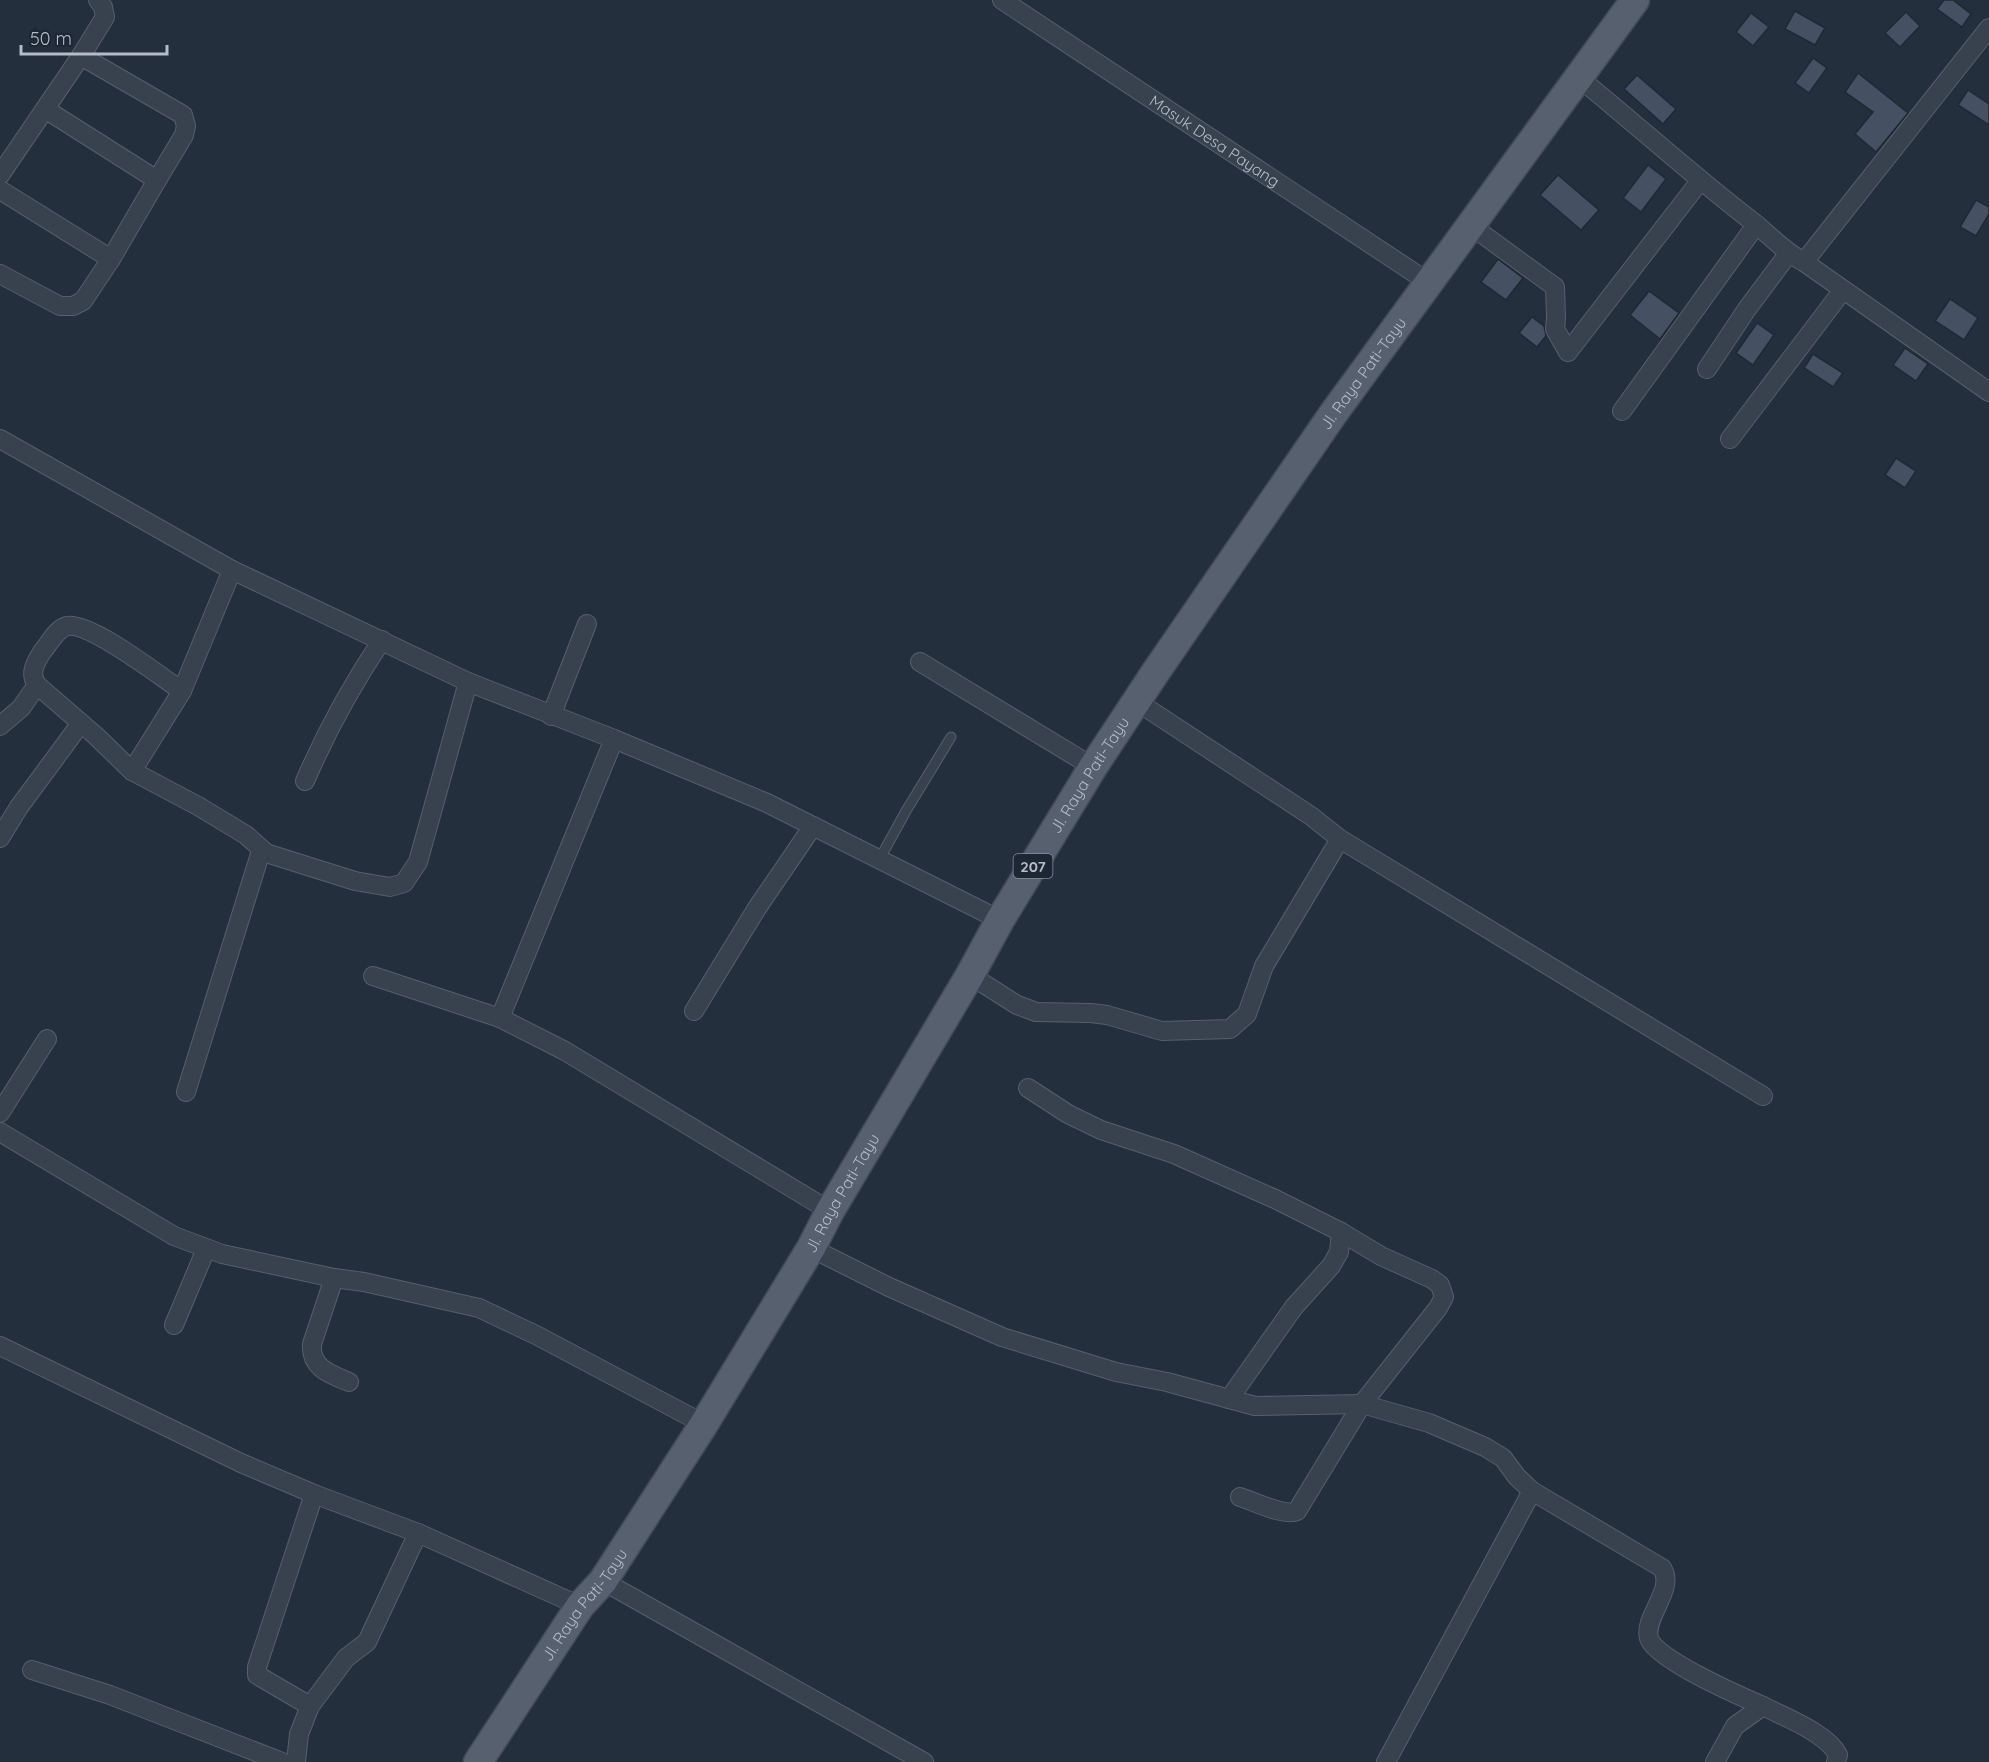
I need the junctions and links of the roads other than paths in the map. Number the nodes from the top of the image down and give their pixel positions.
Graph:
1 (98, 0) edge
2 (1002, 0) edge
3 (1635, 0) edge
4 (1989, 28) edge
5 (81, 56) junction
6 (1578, 77) junction
7 (45, 109) junction
8 (0, 175) edge
9 (157, 180) junction
10 (1700, 181) junction
11 (0, 190) edge
12 (1470, 225) junction
13 (1756, 225) junction
14 (1796, 258) junction
15 (111, 259) junction
16 (0, 274) edge
17 (1428, 282) junction
18 (1843, 290) junction
19 (1707, 369) dead end
20 (1989, 392) edge
21 (1622, 411) dead end
22 (0, 439) edge
23 (1730, 439) dead end
24 (232, 570) junction
25 (587, 624) dead end
26 (382, 640) junction
27 (920, 662) dead end
28 (468, 682) junction
29 (37, 685) junction
30 (182, 691) junction
31 (1136, 701) junction
32 (551, 716) junction
33 (81, 723) junction
34 (0, 726) edge
35 (951, 737) dead end
36 (614, 740) junction
37 (1093, 767) junction
38 (132, 771) junction
39 (305, 781) dead end
40 (813, 826) junction
41 (0, 838) edge
42 (1340, 839) junction
43 (261, 851) junction
44 (879, 860) junction
45 (1000, 920) junction
46 (970, 975) junction
47 (373, 976) dead end
48 (694, 1011) dead end
49 (500, 1018) junction
50 (47, 1039) dead end
51 (1028, 1088) dead end
52 (186, 1092) dead end
53 (1763, 1096) dead end
54 (0, 1113) edge
55 (0, 1132) edge
56 (830, 1211) junction
57 (1341, 1232) junction
58 (811, 1248) junction
59 (206, 1249) junction
60 (334, 1278) junction
61 (174, 1325) dead end
62 (0, 1346) edge
63 (349, 1382) dead end
64 (1229, 1399) junction
65 (1362, 1404) junction
66 (704, 1424) junction
67 (1532, 1491) junction
68 (314, 1494) junction
69 (1240, 1497) dead end
70 (418, 1533) junction
71 (603, 1581) junction
72 (580, 1606) junction
73 (32, 1670) dead end
74 (310, 1706) junction
75 (1763, 1706) junction
76 (282, 1762) edge
77 (296, 1762) edge
78 (478, 1762) edge
79 (924, 1762) edge
80 (1386, 1762) edge
81 (1715, 1762) edge
82 (1836, 1762) edge

1 - 5 street
2 - 17 street, Masuk Desa Payang
3 - 6 main road, Jl. Raya Pati-Tayu / 207
4 - 14 street
5 - 7 street
5 - 9 street
6 - 10 street
6 - 12 main road, Jl. Raya Pati-Tayu / 207
7 - 8 street
7 - 9 street
9 - 15 street
10 - 12 street
10 - 13 street
11 - 15 street
12 - 17 main road, Jl. Raya Pati-Tayu / 207
13 - 14 street
13 - 21 street
14 - 18 street
14 - 19 street
15 - 16 street
17 - 31 main road, Jl. Raya Pati-Tayu / 207
18 - 20 street
18 - 23 street
22 - 24 street
24 - 26 street
24 - 30 street
25 - 32 street
26 - 28 street
26 - 39 street
27 - 37 street
28 - 32 street
28 - 43 street
29 - 30 street
29 - 33 street
29 - 34 street
30 - 38 street
31 - 37 main road, Jl. Raya Pati-Tayu / 207
31 - 42 street
32 - 36 street
33 - 38 street
33 - 41 street
35 - 44 lane
36 - 40 street
36 - 49 street
37 - 45 main road, Jl. Raya Pati-Tayu / 207
38 - 43 street
40 - 44 street
40 - 48 street
42 - 46 street
42 - 53 street
43 - 52 street
44 - 45 street
45 - 46 main road, Jl. Raya Pati-Tayu / 207
46 - 56 main road, Jl. Raya Pati-Tayu / 207
47 - 49 street
49 - 56 street
50 - 54 street
51 - 57 street
55 - 59 street
56 - 58 main road, Jl. Raya Pati-Tayu / 207
57 - 64 street
57 - 65 street
58 - 64 street
58 - 66 main road, Jl. Raya Pati-Tayu / 207
59 - 60 street
59 - 61 street
60 - 63 street
60 - 66 street
62 - 68 street
64 - 65 street
65 - 67 street
65 - 69 street
66 - 71 main road, Jl. Raya Pati-Tayu / 207
67 - 75 street
67 - 80 street
68 - 70 street
68 - 74 street
70 - 72 street
70 - 74 street
71 - 72 main road, Jl. Raya Pati-Tayu / 207
71 - 79 street
72 - 78 main road, Jl. Raya Pati-Tayu / 207
73 - 76 street
74 - 77 street
75 - 81 street
75 - 82 street

